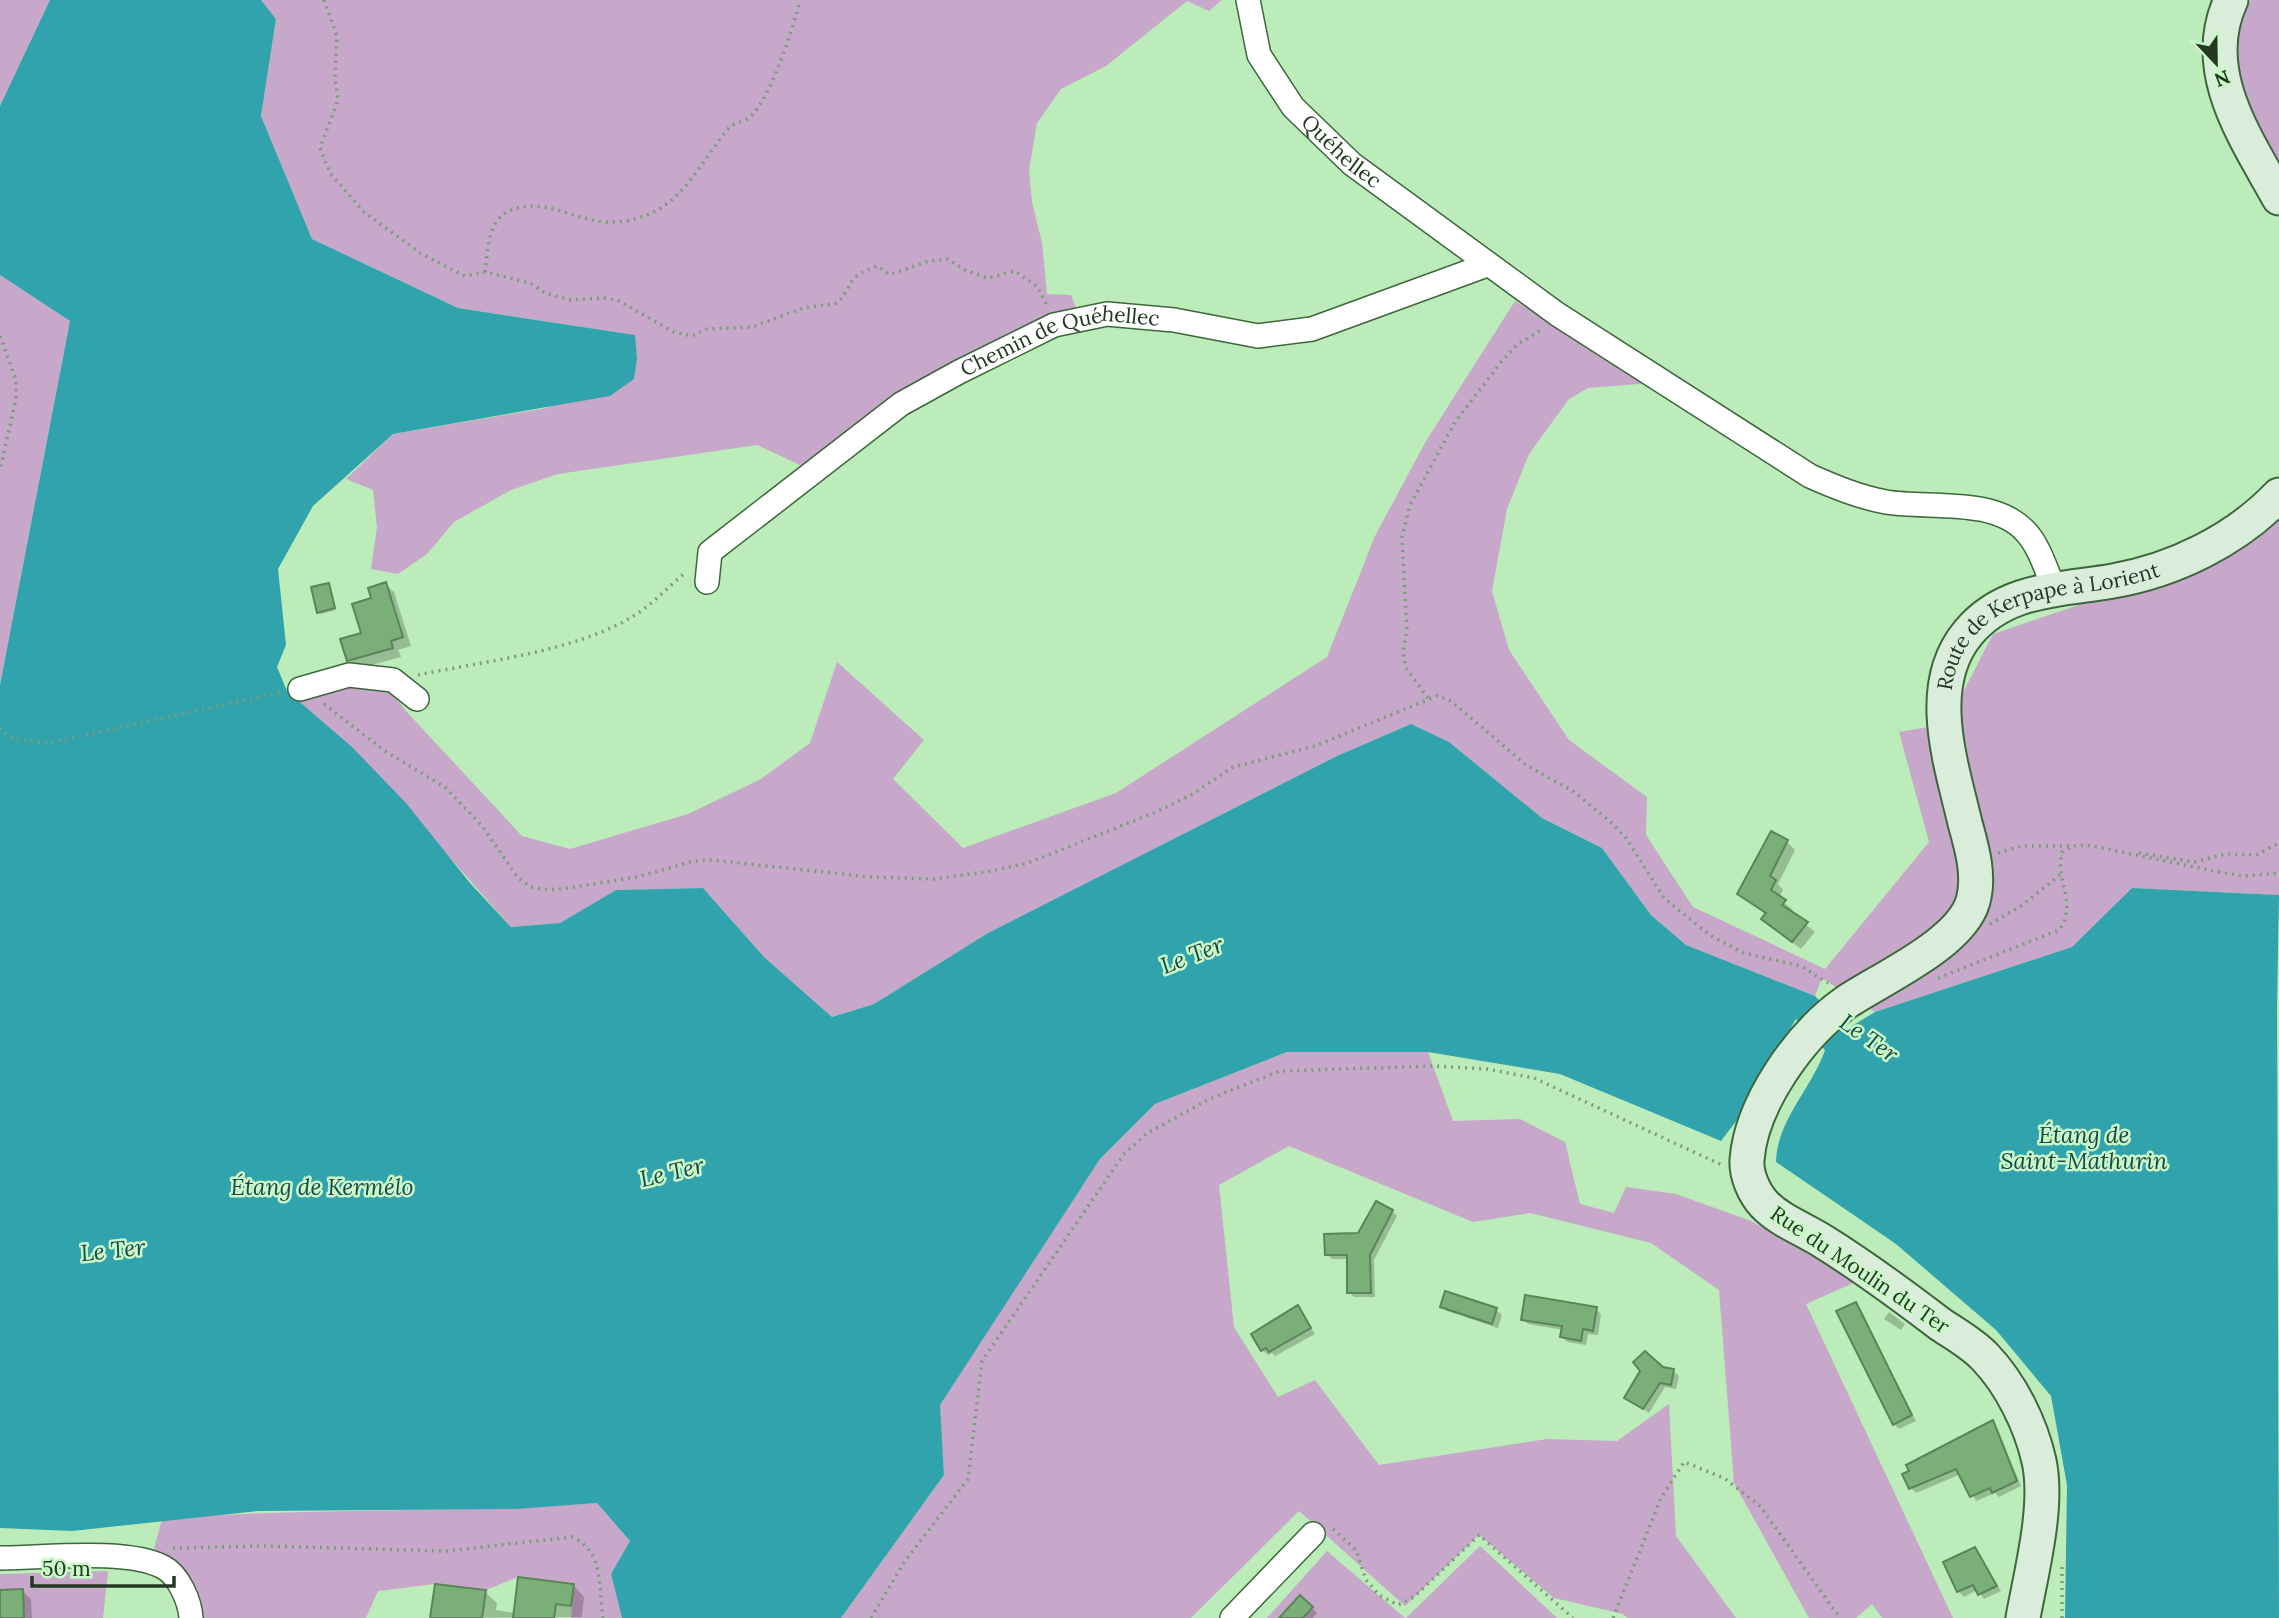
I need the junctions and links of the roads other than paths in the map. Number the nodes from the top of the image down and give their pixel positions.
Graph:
1 (1248, 0) edge
2 (2231, 0) edge
3 (2279, 198) edge
4 (1487, 265) junction
5 (2279, 495) edge
6 (707, 582) dead end
7 (2054, 588) junction
8 (294, 690) road end
9 (417, 699) dead end
10 (1841, 1006) joint
11 (1313, 1534) road end
12 (0, 1558) edge
13 (191, 1618) edge
14 (1232, 1618) edge
15 (2023, 1618) edge

1 - 4 street, Quéhellec
2 - 3 street
4 - 6 street, Chemin de Quéhellec
4 - 7 street, Quéhellec
5 - 7 street, Route de Kerpape à Lorient
7 - 10 street, Route de Kerpape à Lorient
8 - 9 street
10 - 15 street, Rue du Moulin du Ter
11 - 14 street
12 - 13 street

